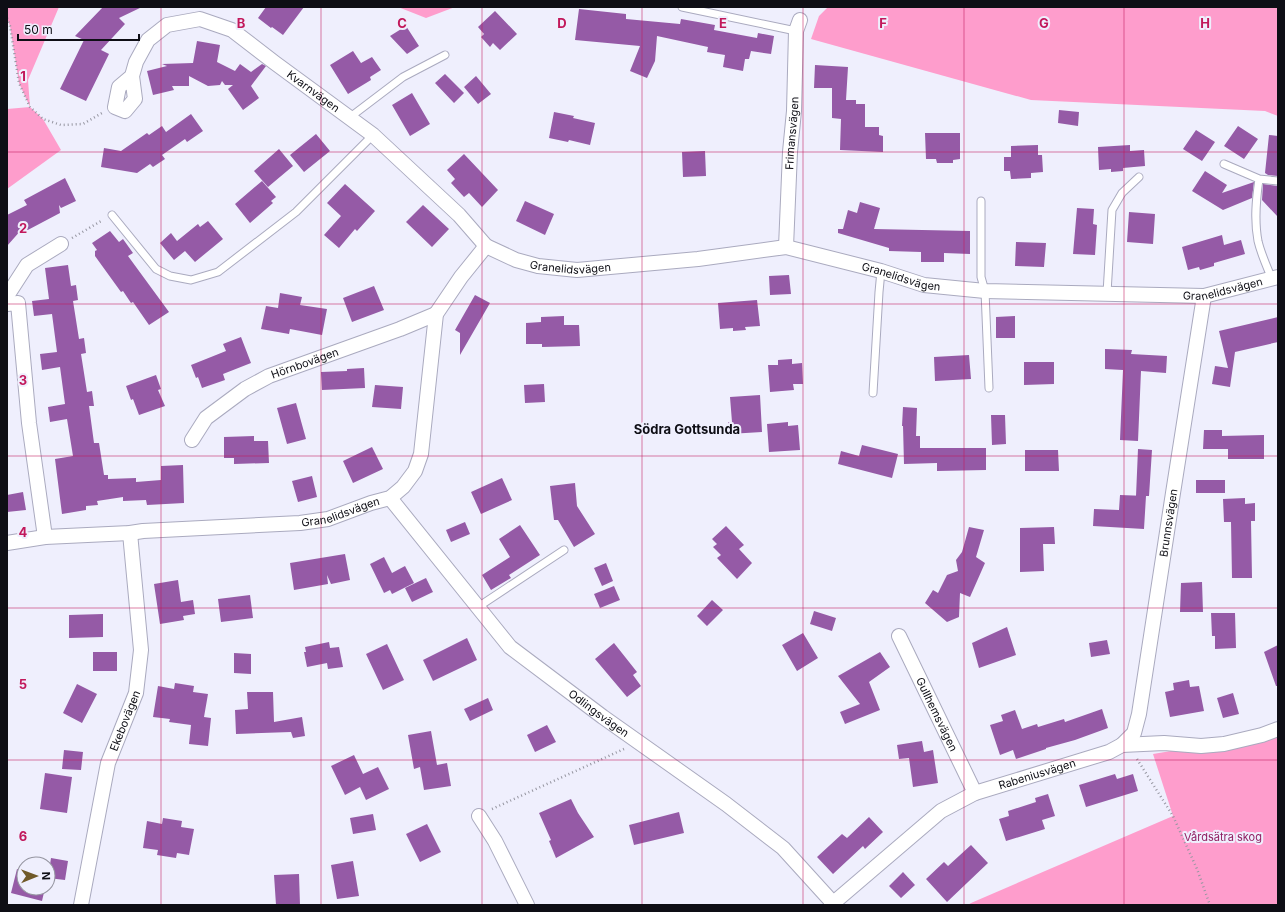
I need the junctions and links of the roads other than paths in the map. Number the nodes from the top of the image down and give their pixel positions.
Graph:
1 (682, 7) edge
2 (798, 26) joint
3 (444, 54) dead end
4 (115, 106) road end
5 (349, 118) junction
6 (373, 135) junction
7 (1224, 164) dead end
8 (1139, 177) dead end
9 (1259, 180) junction
10 (1278, 181) edge
11 (982, 201) dead end
12 (112, 215) road end
13 (61, 244) road end
14 (486, 246) junction
15 (786, 247) junction
16 (881, 271) junction
17 (1275, 278) edge
18 (985, 290) junction
19 (1107, 293) junction
20 (7, 296) edge
21 (1204, 296) junction
22 (7, 304) edge
23 (436, 314) junction
24 (988, 388) dead end
25 (873, 393) dead end
26 (192, 440) dead end
27 (390, 498) junction
28 (130, 534) junction
29 (45, 537) junction
30 (7, 543) edge
31 (564, 550) dead end
32 (478, 607) junction
33 (899, 636) dead end
34 (1278, 729) edge
35 (1122, 745) junction
36 (975, 793) junction
37 (479, 816) road end
38 (832, 904) edge
39 (81, 905) edge
40 (527, 905) edge

1 - 2 lane
2 - 15 street, Frimansvägen
3 - 5 lane
4 - 5 street, Kvarnvägen
5 - 6 street, Kvarnvägen
6 - 12 lane
6 - 14 street, Kvarnvägen
7 - 9 lane
8 - 19 lane
9 - 10 lane
9 - 17 lane
11 - 18 lane
13 - 20 street
14 - 15 street, Granelidsvägen
14 - 23 street, Granelidsvägen
15 - 16 street, Granelidsvägen
16 - 18 street, Granelidsvägen
16 - 25 lane
17 - 21 street, Granelidsvägen
18 - 19 street, Granelidsvägen
18 - 24 lane
19 - 21 street, Granelidsvägen
21 - 35 street, Brunnsvägen
22 - 29 street
23 - 26 street, Hörnbovägen
23 - 27 street, Granelidsvägen
27 - 28 street, Granelidsvägen
27 - 32 street, Odlingsvägen
28 - 29 street, Granelidsvägen
28 - 39 street, Ekebovägen
29 - 30 street, Granelidsvägen
31 - 32 lane
32 - 38 street, Odlingsvägen
33 - 36 street, Gullhemsvägen
34 - 35 street, Rabeniusvägen
35 - 36 street, Rabeniusvägen
36 - 38 street, Rabeniusvägen
37 - 40 street

